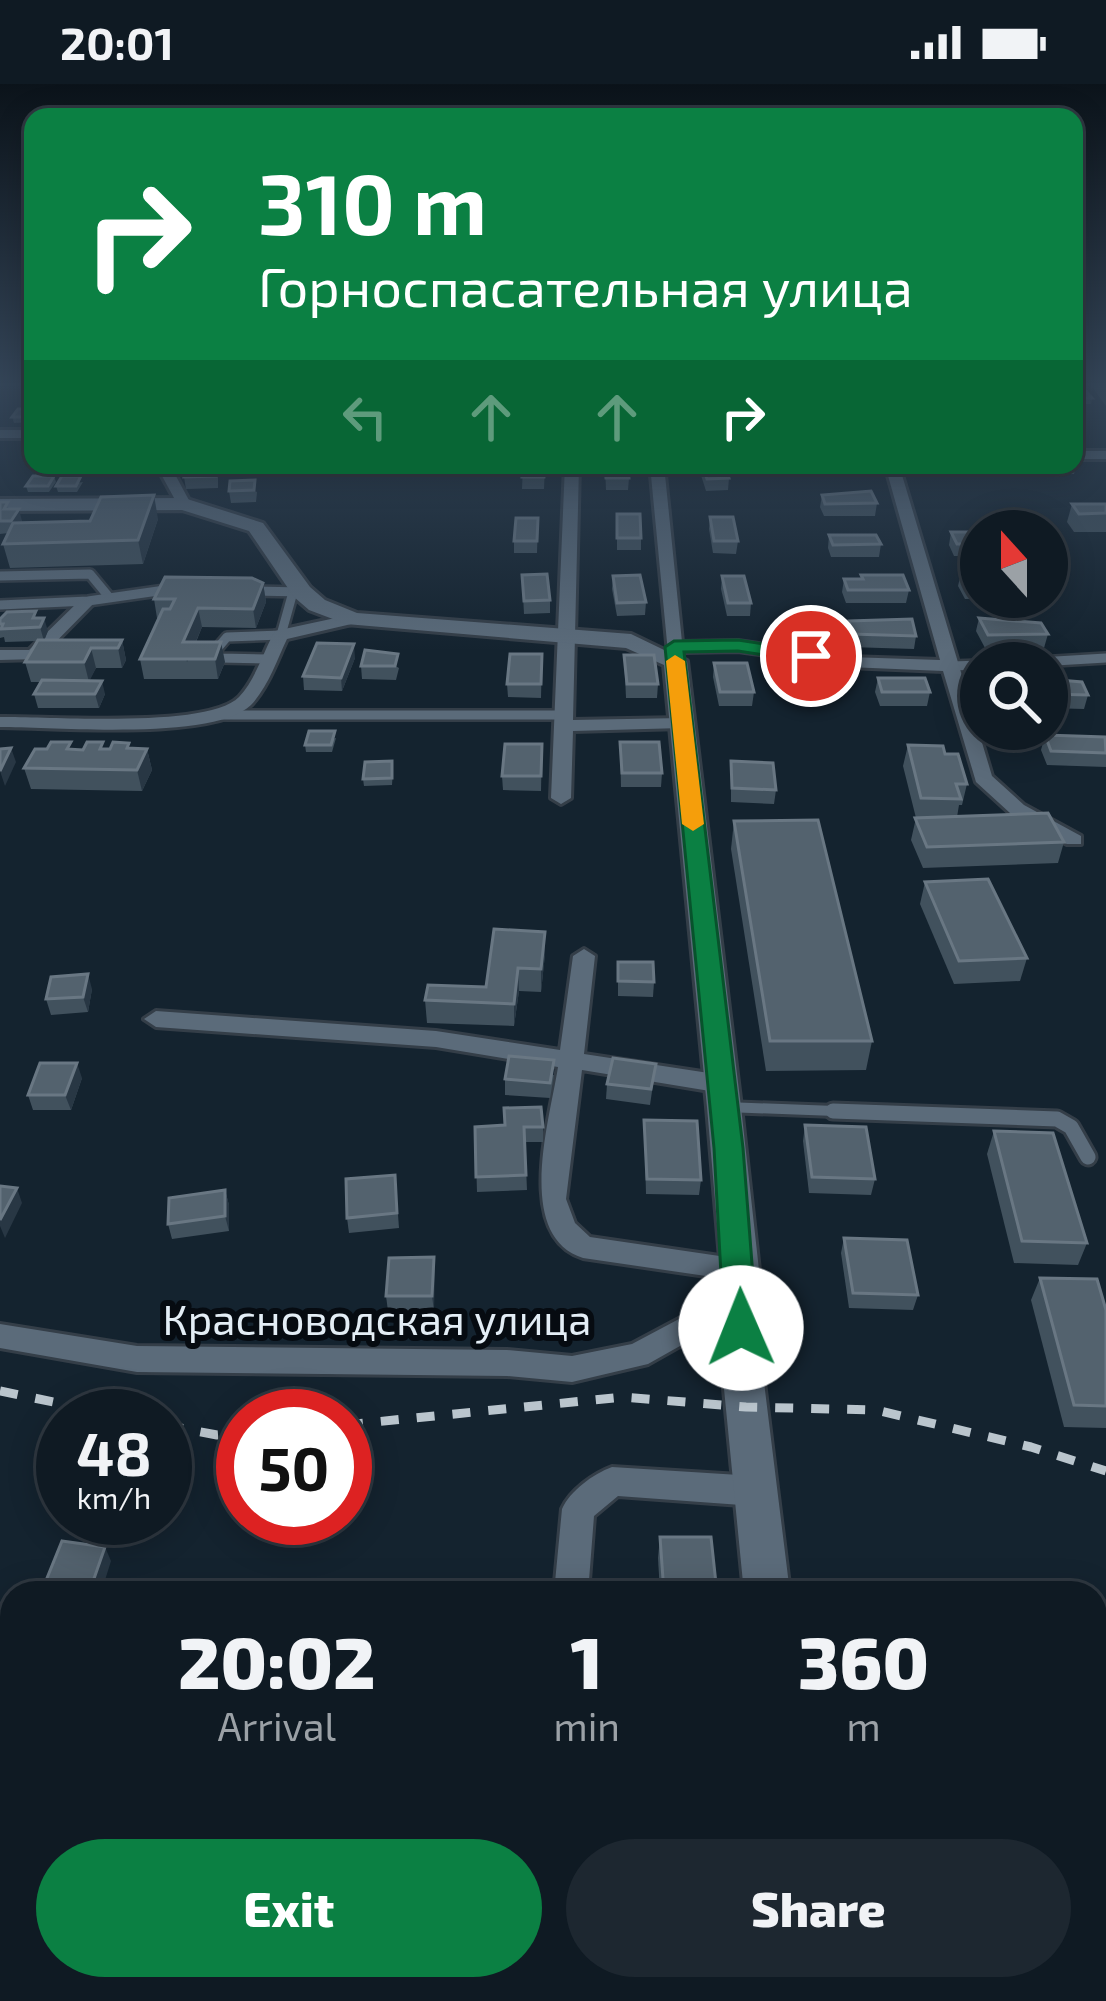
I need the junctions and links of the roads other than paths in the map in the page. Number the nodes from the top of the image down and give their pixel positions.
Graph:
1 (168, 474) edge
2 (572, 474) edge
3 (658, 474) edge
4 (895, 474) edge
5 (184, 504) junction
6 (0, 505) edge
7 (0, 576) edge
8 (182, 590) edge
9 (248, 591) edge
10 (297, 592) junction
11 (110, 597) junction
12 (88, 601) junction
13 (0, 605) edge
14 (354, 620) junction
15 (566, 632) junction
16 (281, 635) junction
17 (675, 654) junction
18 (0, 656) edge
19 (1106, 658) edge
20 (267, 659) junction
21 (1068, 660) edge
22 (952, 666) junction
23 (960, 666) edge
24 (223, 715) junction
25 (566, 721) junction
26 (0, 722) edge
27 (682, 723) junction
28 (561, 798) dead end
29 (1074, 841) dead end
30 (584, 956) dead end
31 (156, 1019) dead end
32 (569, 1062) junction
33 (723, 1095) junction
34 (1088, 1157) dead end
35 (740, 1284) junction
36 (0, 1336) edge
37 (755, 1491) junction
38 (572, 1581) edge
39 (766, 1581) edge

1 - 5 street
2 - 15 street
3 - 17 street
4 - 22 street
5 - 6 main road
5 - 10 main road
7 - 11 lane
8 - 11 lane
9 - 10 lane
10 - 14 main road
10 - 16 lane
11 - 12 lane
12 - 13 lane
12 - 18 street
14 - 15 main road
14 - 16 street
15 - 17 main road
15 - 25 street
16 - 20 street
16 - 20 lane
17 - 22 street
17 - 27 main road
19 - 21 lane
20 - 24 street
22 - 23 lane
22 - 29 street
24 - 25 lane
24 - 26 street
25 - 27 street
25 - 28 street
27 - 33 main road
30 - 32 street
31 - 32 street
32 - 33 street
32 - 35 street
33 - 34 lane
33 - 35 main road
35 - 36 street, Красноводская улица
35 - 37 main road
37 - 38 street
37 - 39 main road

